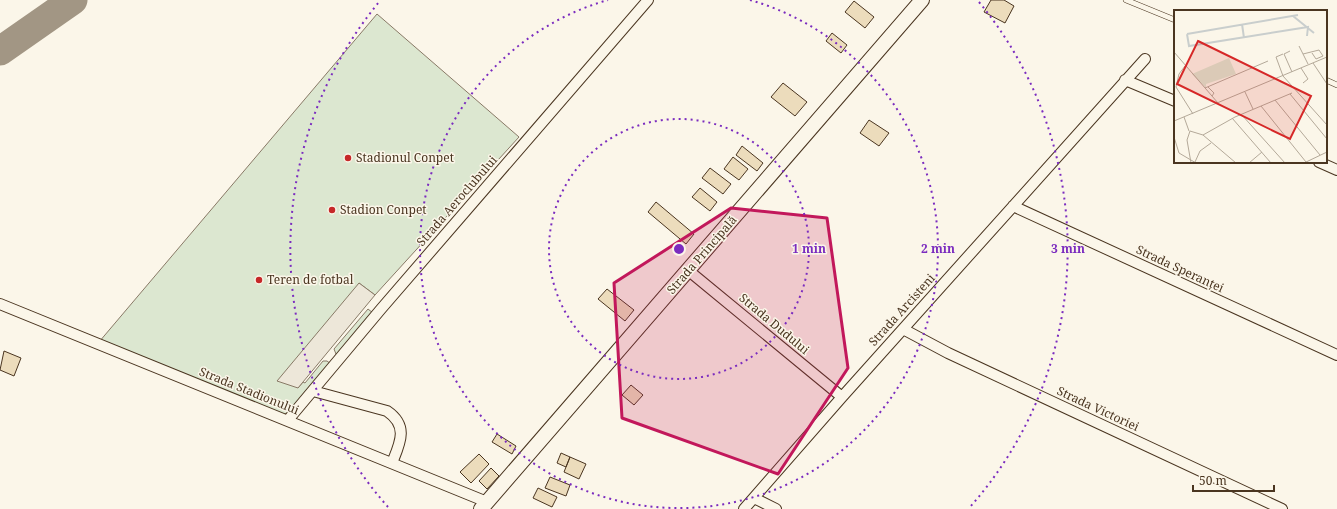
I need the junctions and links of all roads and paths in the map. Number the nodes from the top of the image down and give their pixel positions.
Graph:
1 (648, 0) edge
2 (922, 0) edge
3 (1126, 0) edge
4 (1174, 20) edge
5 (1145, 59) dead end
6 (1125, 80) junction
7 (1327, 80) edge
8 (1337, 84) edge
9 (1174, 101) edge
10 (1321, 163) edge
11 (1337, 170) edge
12 (1012, 206) junction
13 (689, 270) junction
14 (0, 304) edge
15 (903, 329) junction
16 (1337, 355) edge
17 (313, 391) junction
18 (842, 397) junction
19 (288, 420) junction
20 (392, 463) junction
21 (754, 498) junction
22 (484, 506) edge
23 (744, 509) edge
24 (776, 509) edge
25 (1282, 509) edge

1 - 17 street, Strada Aeroclubului
2 - 13 main road, Strada Principală
3 - 4 lane
5 - 6 street, Strada Arcisteni
6 - 9 street
6 - 12 street, Strada Arcisteni
7 - 8 lane
10 - 11 street
12 - 15 street, Strada Arcisteni
12 - 16 street, Strada Speranței
13 - 18 street, Strada Dudului
13 - 22 main road, Strada Principală
14 - 19 street, Strada Stadionului
15 - 18 street, Strada Arcisteni
15 - 25 street, Strada Victoriei
17 - 19 street, Strada Aeroclubului
17 - 20 street
18 - 21 street, Strada Arcisteni
19 - 20 street, Strada Stadionului
20 - 22 street, Strada Stadionului
21 - 23 street, Strada Arcisteni
21 - 24 street

